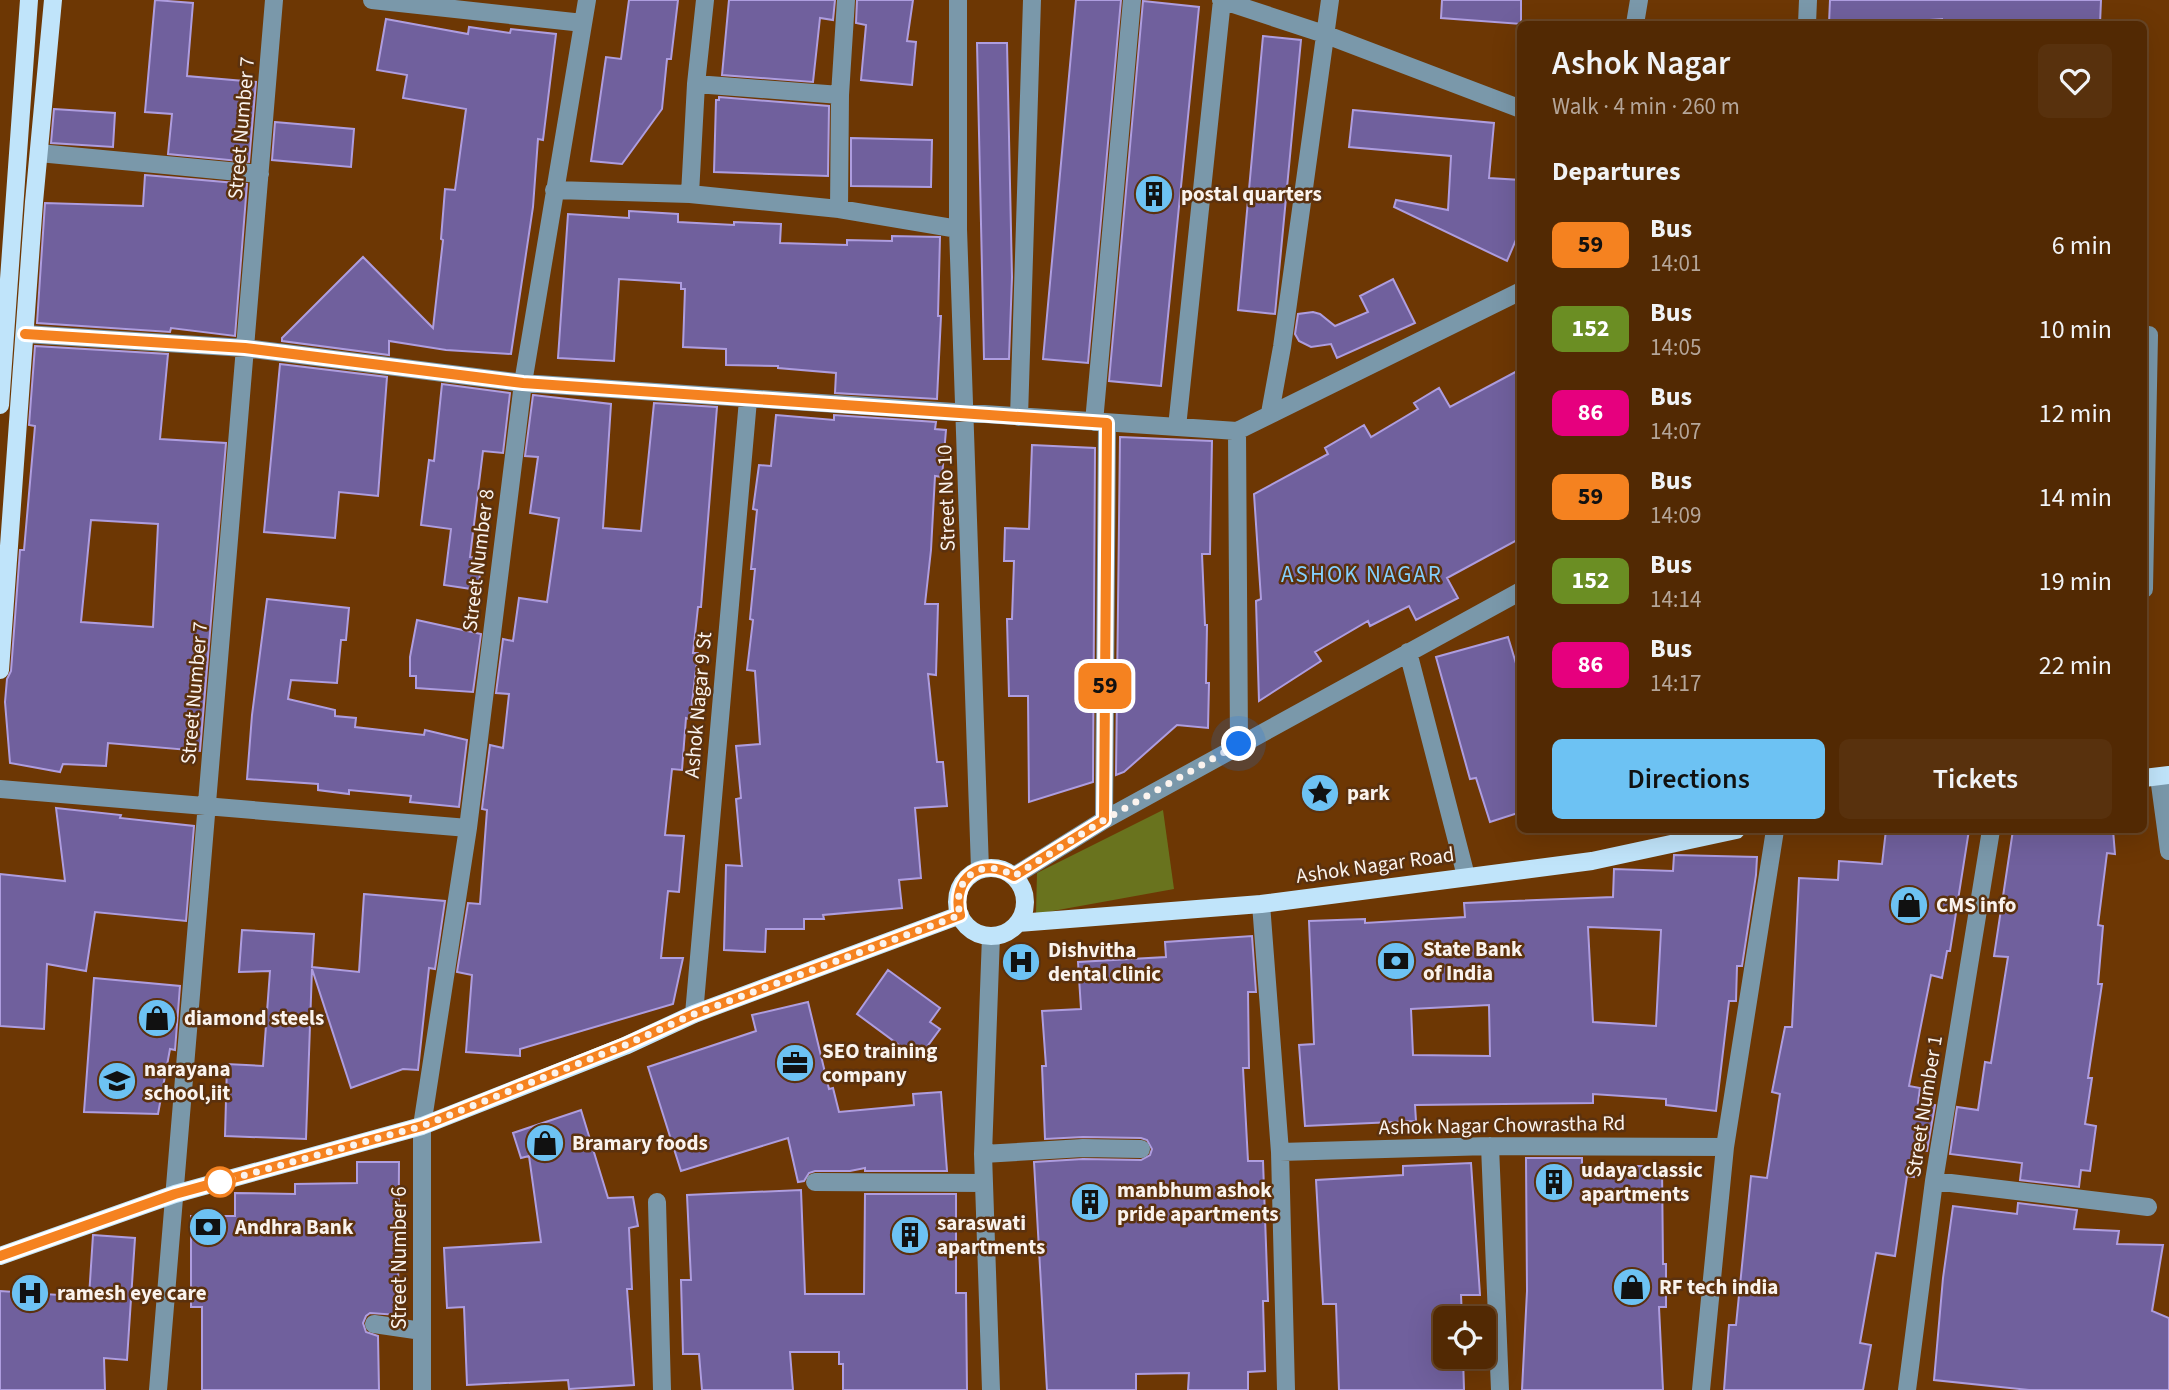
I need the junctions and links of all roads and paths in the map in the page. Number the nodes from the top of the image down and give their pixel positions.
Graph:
1 (30, 0) edge
2 (53, 0) edge
3 (274, 0) edge
4 (372, 0) edge
5 (587, 0) edge
6 (705, 0) edge
7 (846, 0) edge
8 (958, 0) edge
9 (1032, 0) edge
10 (1132, 0) edge
11 (1222, 0) edge
12 (1330, 0) edge
13 (1639, 0) edge
14 (1808, 0) edge
15 (1636, 21) edge
16 (1807, 21) edge
17 (583, 23) junction
18 (1324, 34) junction
19 (696, 84) junction
20 (840, 95) junction
21 (1517, 107) edge
22 (38, 153) junction
23 (260, 174) junction
24 (554, 190) junction
25 (690, 194) junction
26 (839, 209) junction
27 (958, 229) junction
28 (1517, 293) edge
29 (25, 334) junction
30 (2150, 335) dead end
31 (245, 348) junction
32 (523, 383) junction
33 (748, 400) junction
34 (0, 405) edge
35 (1270, 413) junction
36 (966, 414) junction
37 (1019, 417) junction
38 (1101, 422) junction
39 (1177, 427) junction
40 (1237, 431) junction
41 (2147, 462) edge
42 (1517, 593) edge
43 (3, 599) edge
44 (1408, 652) junction
45 (0, 670) edge
46 (1239, 744) junction
47 (2157, 777) edge
48 (0, 789) edge
49 (207, 805) junction
50 (1104, 820) junction
51 (468, 828) junction
52 (1722, 833) edge
53 (1775, 833) edge
54 (1991, 833) edge
55 (2169, 851) edge
56 (980, 869) junction
57 (1014, 876) junction
58 (1466, 876) junction
59 (1261, 904) junction
60 (960, 915) junction
61 (1018, 923) junction
62 (991, 936) junction
63 (694, 1014) junction
64 (422, 1126) junction
65 (1490, 1146) junction
66 (1725, 1147) junction
67 (1141, 1149) dead end
68 (1280, 1152) junction
69 (983, 1154) junction
70 (1934, 1181) junction
71 (815, 1182) dead end
72 (984, 1182) junction
73 (175, 1194) junction
74 (657, 1202) dead end
75 (2148, 1207) dead end
76 (0, 1256) edge
77 (374, 1324) dead end
78 (422, 1331) junction
79 (158, 1390) edge
80 (422, 1390) edge
81 (662, 1390) edge
82 (991, 1390) edge
83 (1286, 1390) edge
84 (1500, 1390) edge
85 (1701, 1390) edge
86 (1907, 1390) edge

1 - 34 main road
2 - 22 main road
3 - 23 street, Street Number 7
4 - 17 street
5 - 17 street, Street Number 8
6 - 19 street
7 - 20 street
8 - 27 street, Street No 10
9 - 37 street
10 - 38 street
11 - 18 street
11 - 39 street
12 - 18 street
13 - 15 street
14 - 16 street
17 - 24 street, Street Number 8
18 - 21 street
18 - 35 street
19 - 20 street
19 - 25 street
20 - 26 street
22 - 23 street
22 - 29 main road
23 - 31 street, Street Number 7
24 - 25 street
24 - 32 street, Street Number 8
25 - 26 street
26 - 27 street
27 - 36 street, Street No 10
28 - 35 street
29 - 31 street
29 - 43 main road
30 - 41 street
31 - 32 street
31 - 49 street, Street Number 7
32 - 33 street
32 - 51 street, Street Number 8
33 - 36 street
33 - 63 street, Ashok Nagar 9 St
35 - 40 street
36 - 37 street
36 - 56 street, Street No 10
37 - 38 street
38 - 39 street
38 - 50 street
39 - 40 street
40 - 46 street
42 - 44 street
43 - 45 main road
44 - 46 street
44 - 58 street
46 - 50 street
47 - 55 street
48 - 49 street
49 - 51 street
49 - 73 street, Street Number 7
50 - 57 street
51 - 64 street, Street Number 8
52 - 58 main road, Ashok Nagar Road
53 - 66 street
54 - 70 street, Street Number 1
56 - 57 main road
56 - 60 main road
57 - 61 main road
58 - 59 main road, Ashok Nagar Road
59 - 61 main road, Ashok Nagar Road
59 - 68 street
60 - 62 main road
60 - 63 main road
61 - 62 main road
62 - 69 street
63 - 64 main road
64 - 73 main road
64 - 78 street, Street Number 6
65 - 66 street, Ashok Nagar Chowrastha Rd
65 - 68 street, Ashok Nagar Chowrastha Rd
65 - 84 street
66 - 85 street
67 - 69 street
68 - 83 street
69 - 72 street
70 - 75 street
70 - 86 street, Street Number 1
71 - 72 street
72 - 82 street
73 - 76 main road
73 - 79 street, Street Number 7
74 - 81 street
77 - 78 street
78 - 80 street, Street Number 6

